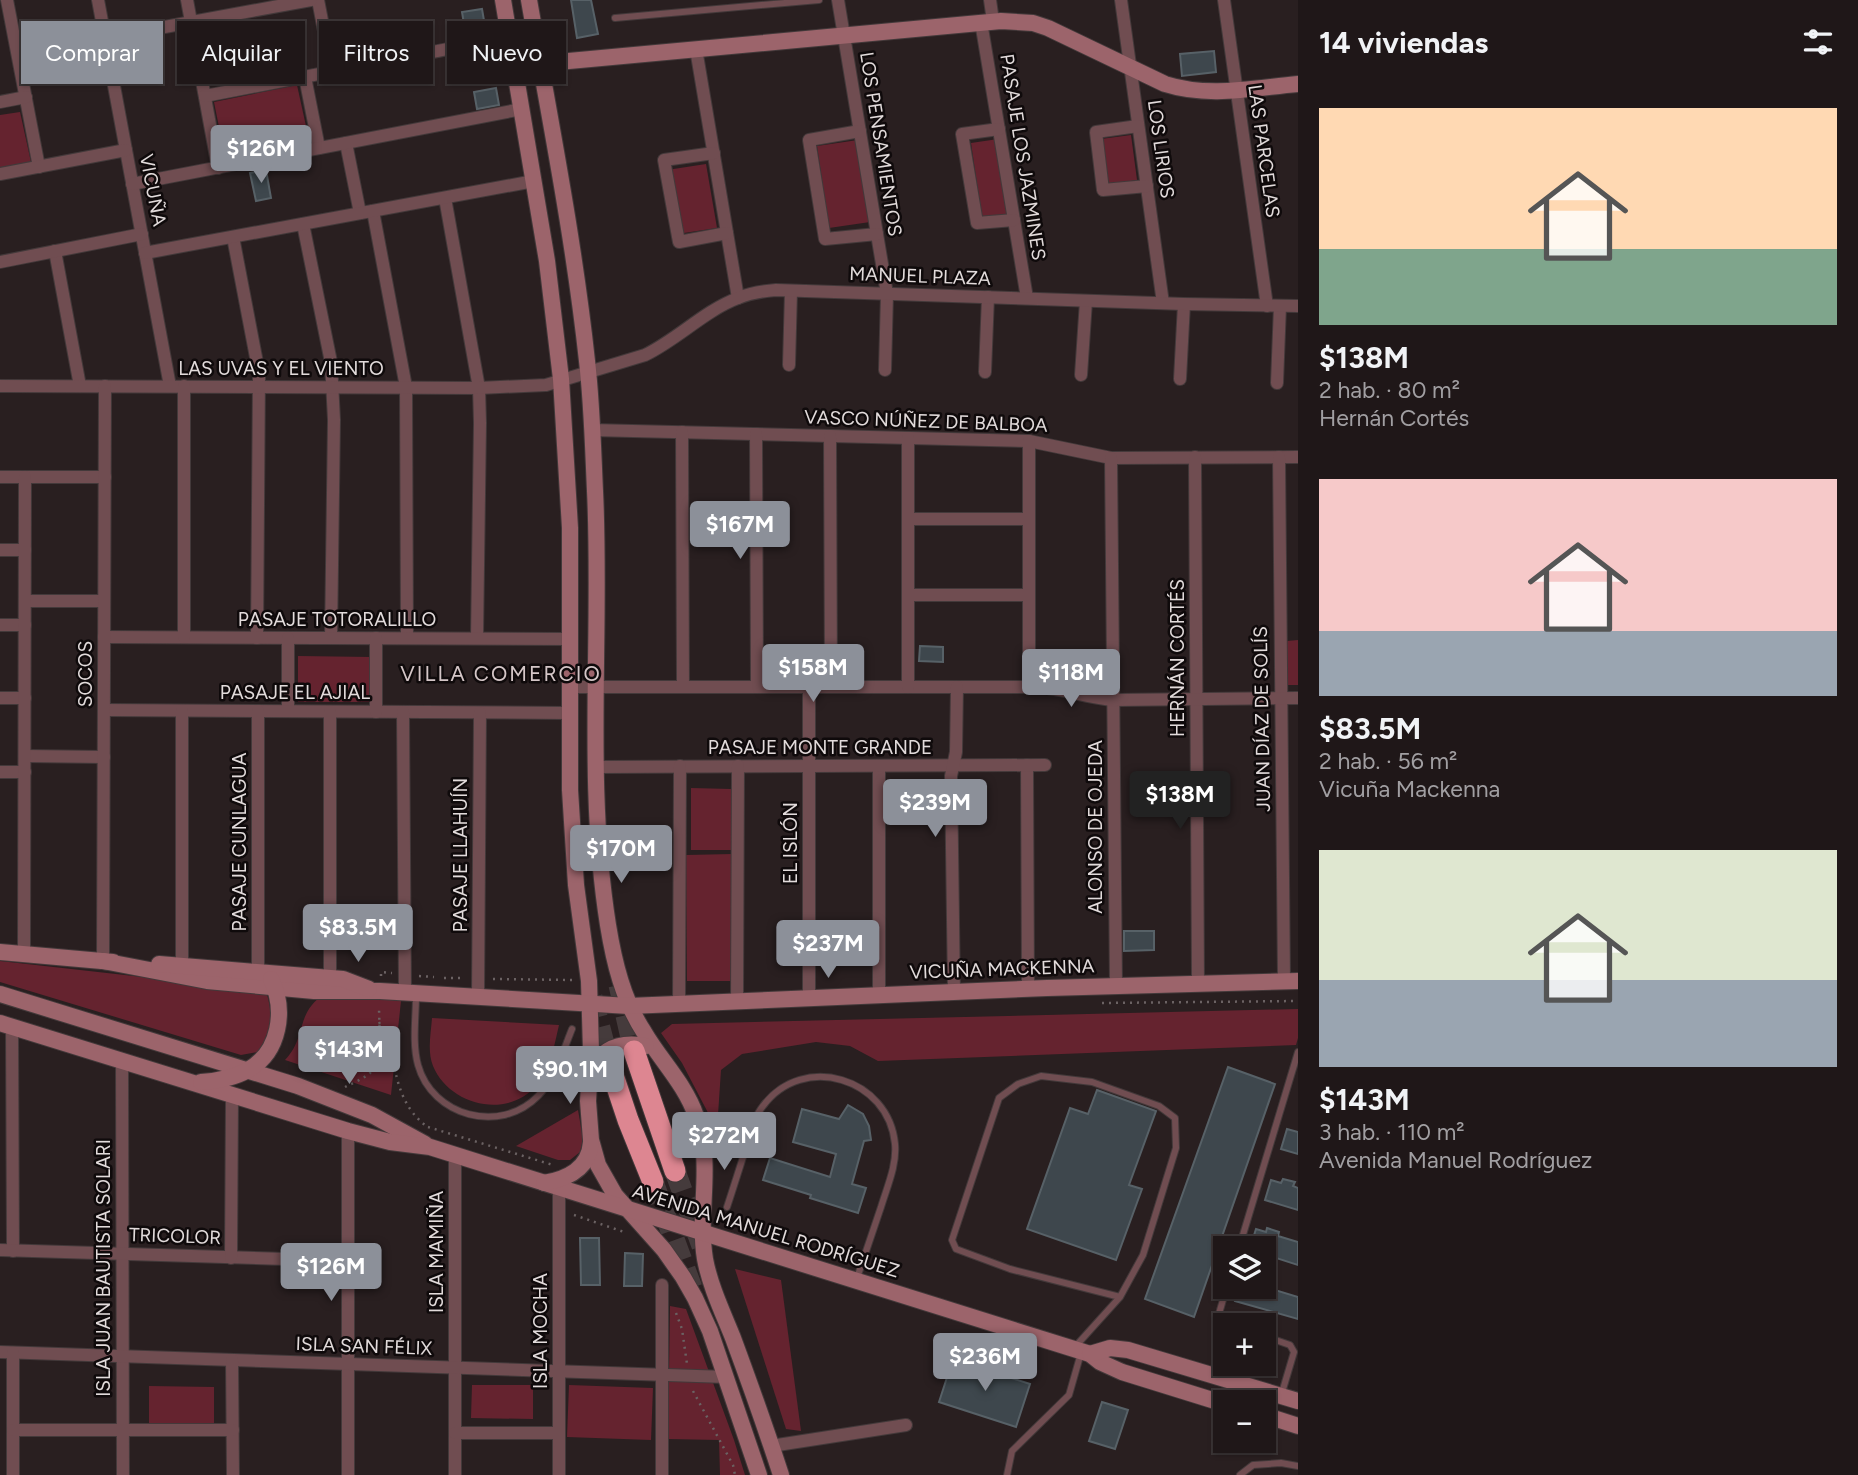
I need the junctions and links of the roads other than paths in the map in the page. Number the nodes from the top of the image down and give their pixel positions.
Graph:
1 (7, 0) edge
2 (98, 0) edge
3 (187, 0) edge
4 (311, 0) edge
5 (318, 0) edge
6 (503, 0) edge
7 (530, 0) edge
8 (819, 0) edge
9 (838, 0) edge
10 (990, 0) edge
11 (1121, 0) edge
12 (1224, 0) edge
13 (268, 4) edge
14 (615, 18) dead end
15 (102, 21) edge
16 (191, 21) edge
17 (195, 21) edge
18 (322, 21) edge
19 (507, 21) edge
20 (533, 21) edge
21 (987, 22) junction
22 (844, 35) junction
23 (696, 49) junction
24 (566, 62) edge
25 (1130, 67) junction
26 (319, 74) edge
27 (305, 77) joint
28 (114, 84) edge
29 (203, 84) edge
30 (268, 84) edge
31 (518, 84) edge
32 (543, 84) edge
33 (1298, 84) edge
34 (1236, 90) junction
35 (205, 96) junction
36 (26, 97) junction
37 (0, 102) edge
38 (522, 109) junction
39 (1138, 126) junction
40 (999, 129) junction
41 (860, 131) junction
42 (346, 143) junction
43 (319, 148) junction
44 (126, 150) junction
45 (714, 153) junction
46 (39, 167) junction
47 (219, 168) junction
48 (0, 174) edge
49 (534, 181) junction
50 (132, 184) junction
51 (1147, 186) junction
52 (445, 198) junction
53 (373, 211) junction
54 (360, 213) junction
55 (1014, 220) junction
56 (303, 224) junction
57 (727, 233) junction
58 (142, 234) junction
59 (877, 234) junction
60 (233, 237) junction
61 (55, 251) junction
62 (145, 253) junction
63 (0, 262) edge
64 (791, 291) junction
65 (887, 295) junction
66 (988, 297) junction
67 (738, 298) junction
68 (1027, 298) junction
69 (1086, 301) junction
70 (1163, 303) junction
71 (1184, 304) junction
72 (1274, 306) junction
73 (1298, 306) edge
74 (789, 365) dead end
75 (885, 370) dead end
76 (588, 372) junction
77 (985, 372) dead end
78 (1081, 375) dead end
79 (561, 379) junction
80 (1180, 379) dead end
81 (1277, 383) dead end
82 (0, 386) edge
83 (80, 386) junction
84 (105, 386) junction
85 (170, 386) junction
86 (184, 386) junction
87 (259, 387) junction
88 (333, 387) junction
89 (406, 387) junction
90 (479, 388) junction
91 (592, 430) junction
92 (682, 432) junction
93 (756, 434) junction
94 (830, 436) junction
95 (908, 438) junction
96 (1029, 441) junction
97 (1195, 457) junction
98 (1279, 457) junction
99 (1298, 457) edge
100 (1111, 458) junction
101 (0, 477) edge
102 (25, 477) junction
103 (105, 477) junction
104 (908, 519) junction
105 (1029, 519) junction
106 (0, 550) edge
107 (25, 550) junction
108 (908, 594) junction
109 (1029, 595) junction
110 (25, 601) junction
111 (104, 601) junction
112 (0, 625) edge
113 (25, 625) junction
114 (104, 637) junction
115 (184, 637) junction
116 (257, 638) junction
117 (288, 638) junction
118 (331, 638) junction
119 (376, 638) junction
120 (407, 638) junction
121 (477, 638) junction
122 (570, 639) junction
123 (570, 687) junction
124 (596, 687) junction
125 (684, 687) junction
126 (757, 687) junction
127 (809, 687) junction
128 (831, 687) junction
129 (908, 687) junction
130 (957, 687) junction
131 (1029, 687) junction
132 (0, 698) edge
133 (25, 698) junction
134 (1281, 698) junction
135 (1298, 698) edge
136 (1196, 699) junction
137 (1114, 700) junction
138 (104, 710) junction
139 (182, 710) junction
140 (258, 711) junction
141 (288, 711) junction
142 (330, 712) junction
143 (376, 712) junction
144 (404, 712) junction
145 (480, 713) junction
146 (570, 713) junction
147 (24, 756) junction
148 (104, 757) junction
149 (1027, 765) junction
150 (1045, 765) dead end
151 (680, 766) junction
152 (738, 766) junction
153 (809, 766) junction
154 (879, 766) junction
155 (953, 766) junction
156 (596, 767) junction
157 (0, 772) edge
158 (24, 772) junction
159 (0, 952) edge
160 (24, 954) junction
161 (103, 961) junction
162 (182, 966) junction
163 (266, 977) junction
164 (330, 978) junction
165 (1291, 982) edge
166 (1198, 984) junction
167 (1116, 986) junction
168 (1028, 989) junction
169 (314, 990) junction
170 (376, 991) junction
171 (954, 992) junction
172 (410, 993) junction
173 (0, 994) edge
174 (879, 996) junction
175 (478, 997) junction
176 (809, 999) junction
177 (737, 1002) junction
178 (590, 1003) junction
179 (679, 1004) junction
180 (629, 1006) junction
181 (280, 1015) junction
182 (6, 1025) edge
183 (572, 1030) dead end
184 (645, 1050) junction
185 (1298, 1052) edge
186 (122, 1060) junction
187 (600, 1067) junction
188 (248, 1070) junction
189 (191, 1082) junction
190 (232, 1095) junction
191 (348, 1131) junction
192 (591, 1140) junction
193 (430, 1147) junction
194 (455, 1155) junction
195 (675, 1171) tunnel mouth
196 (653, 1182) tunnel mouth
197 (552, 1186) junction
198 (727, 1207) dead end
199 (626, 1209) junction
200 (704, 1233) junction
201 (1243, 1236) edge
202 (6, 1250) edge
203 (122, 1254) junction
204 (231, 1258) junction
205 (348, 1261) junction
206 (856, 1281) junction
207 (662, 1285) dead end
208 (1120, 1297) junction
209 (1276, 1340) edge
210 (1081, 1351) junction
211 (7, 1353) edge
212 (122, 1357) junction
213 (232, 1360) junction
214 (348, 1364) junction
215 (455, 1368) junction
216 (559, 1371) junction
217 (662, 1375) junction
218 (726, 1377) junction
219 (1281, 1396) junction
220 (1213, 1400) edge
221 (1298, 1401) edge
222 (1276, 1419) edge
223 (906, 1424) dead end
224 (1298, 1426) edge
225 (13, 1430) junction
226 (123, 1430) junction
227 (233, 1430) junction
228 (455, 1433) junction
229 (559, 1433) junction
230 (771, 1446) junction
231 (1298, 1465) edge
232 (13, 1475) edge
233 (123, 1475) edge
234 (233, 1475) edge
235 (348, 1475) edge
236 (455, 1475) edge
237 (559, 1475) edge
238 (662, 1475) edge
239 (759, 1475) edge
240 (781, 1475) edge
241 (1006, 1475) edge
242 (1240, 1475) edge

1 - 36 street
2 - 15 street, VICUÑA
3 - 16 street
4 - 13 street
5 - 18 street
6 - 19 main road
7 - 20 main road
8 - 14 lane
9 - 22 street, LOS PENSAMIENTOS
10 - 21 street, PASAJE LOS JAZMINES
11 - 25 street, LOS LIRIOS
12 - 34 street, LAS PARCELAS
13 - 17 street
21 - 22 main road
21 - 25 main road
21 - 40 street, PASAJE LOS JAZMINES
22 - 23 main road
22 - 41 street, LOS PENSAMIENTOS
23 - 24 main road
23 - 45 street
25 - 34 main road
25 - 39 street, LOS LIRIOS
26 - 27 street
27 - 43 street
28 - 44 street, VICUÑA
29 - 35 street
30 - 35 street
31 - 38 main road
32 - 76 main road
33 - 34 main road
34 - 72 street, LAS PARCELAS
35 - 47 street
36 - 37 street
36 - 46 street
38 - 42 street
38 - 49 main road
39 - 51 street, LOS LIRIOS
39 - 51 street
40 - 55 street, PASAJE LOS JAZMINES
40 - 55 street
41 - 59 street, LOS PENSAMIENTOS
41 - 59 street
42 - 43 street
42 - 54 street
43 - 47 street
44 - 46 street
44 - 50 street, VICUÑA
45 - 57 street
45 - 57 street
46 - 48 street
47 - 50 street
49 - 52 street
49 - 79 main road
50 - 58 street, VICUÑA
51 - 70 street, LOS LIRIOS
52 - 53 street
52 - 90 street
53 - 54 street
53 - 89 street
54 - 56 street
55 - 68 street, PASAJE LOS JAZMINES
56 - 60 street
56 - 88 street
57 - 67 street
58 - 61 street
58 - 62 street, VICUÑA
59 - 65 street, LOS PENSAMIENTOS
60 - 62 street
60 - 87 street
61 - 63 street
61 - 83 street
62 - 85 street, VICUÑA
64 - 65 street, MANUEL PLAZA
64 - 67 street, MANUEL PLAZA
64 - 74 street
65 - 66 street, MANUEL PLAZA
65 - 75 street, LOS PENSAMIENTOS
66 - 68 street, MANUEL PLAZA
66 - 77 street
67 - 76 street, MANUEL PLAZA
68 - 69 street, MANUEL PLAZA
69 - 70 street, MANUEL PLAZA
69 - 78 street
70 - 71 street, MANUEL PLAZA
71 - 72 street, MANUEL PLAZA
71 - 80 street
72 - 73 street, MANUEL PLAZA
72 - 81 street, LAS PARCELAS
76 - 79 street, MANUEL PLAZA
76 - 91 main road
79 - 90 street, LAS UVAS Y EL VIENTO
79 - 122 main road
82 - 83 street, LAS UVAS Y EL VIENTO
83 - 84 street, LAS UVAS Y EL VIENTO
84 - 85 street, LAS UVAS Y EL VIENTO
84 - 103 street, SOCOS
85 - 86 street, LAS UVAS Y EL VIENTO
86 - 87 street, LAS UVAS Y EL VIENTO
86 - 115 street
87 - 88 street, LAS UVAS Y EL VIENTO
87 - 116 street
88 - 89 street, LAS UVAS Y EL VIENTO
88 - 118 street
89 - 90 street, LAS UVAS Y EL VIENTO
89 - 120 street
90 - 121 street
91 - 92 street, VASCO NÚÑEZ DE BALBOA
91 - 124 main road
92 - 93 street, VASCO NÚÑEZ DE BALBOA
92 - 125 street
93 - 94 street, VASCO NÚÑEZ DE BALBOA
93 - 126 street
94 - 95 street, VASCO NÚÑEZ DE BALBOA
94 - 128 street
95 - 96 street, VASCO NÚÑEZ DE BALBOA
95 - 104 street
96 - 100 street, VASCO NÚÑEZ DE BALBOA
96 - 105 street
97 - 98 street, VASCO NÚÑEZ DE BALBOA
97 - 100 street, VASCO NÚÑEZ DE BALBOA
97 - 136 street, HERNÁN CORTÉS
98 - 99 street, VASCO NÚÑEZ DE BALBOA
98 - 134 street, JUAN DÍAZ DE SOLÍS
100 - 137 street, ALONSO DE OJEDA
101 - 102 street
102 - 103 street
102 - 107 street
103 - 111 street, SOCOS
104 - 105 street
104 - 108 street
105 - 109 street
106 - 107 street
107 - 110 street
108 - 109 street
108 - 129 street
109 - 131 street
110 - 111 street
110 - 113 street
111 - 114 street, SOCOS
112 - 113 street
113 - 133 street
114 - 115 street, PASAJE TOTORALILLO
114 - 138 street, SOCOS
115 - 116 street, PASAJE TOTORALILLO
116 - 117 street, PASAJE TOTORALILLO
117 - 118 street, PASAJE TOTORALILLO
117 - 141 street
118 - 119 street, PASAJE TOTORALILLO
119 - 120 street, PASAJE TOTORALILLO
119 - 143 street
120 - 121 street, PASAJE TOTORALILLO
121 - 122 street, PASAJE TOTORALILLO
122 - 123 main road
123 - 124 street
123 - 146 main road
124 - 125 street
124 - 156 main road
125 - 126 street
126 - 127 street
127 - 128 street
127 - 153 street, EL ISLÓN
128 - 129 street
129 - 130 street
130 - 131 street
130 - 155 street
131 - 137 street
132 - 133 street
133 - 147 street
134 - 135 street
134 - 136 street
134 - 165 street, JUAN DÍAZ DE SOLÍS
136 - 137 street
136 - 166 street, HERNÁN CORTÉS
137 - 167 street, ALONSO DE OJEDA
138 - 139 street, PASAJE EL AJIAL
138 - 148 street, SOCOS
139 - 140 street, PASAJE EL AJIAL
139 - 162 street
140 - 141 street, PASAJE EL AJIAL
140 - 163 street, PASAJE CUNLAGUA
141 - 142 street, PASAJE EL AJIAL
142 - 143 street, PASAJE EL AJIAL
142 - 164 street
143 - 144 street, PASAJE EL AJIAL
144 - 145 street, PASAJE EL AJIAL
144 - 172 street
145 - 146 street, PASAJE EL AJIAL
145 - 175 street, PASAJE LLAHUÍN
146 - 178 main road
147 - 148 street
147 - 158 street
148 - 161 street, SOCOS
149 - 150 street, PASAJE MONTE GRANDE
149 - 155 street, PASAJE MONTE GRANDE
149 - 168 street
151 - 152 street, PASAJE MONTE GRANDE
151 - 156 street, PASAJE MONTE GRANDE
151 - 179 street
152 - 153 street, PASAJE MONTE GRANDE
152 - 177 street
153 - 154 street, PASAJE MONTE GRANDE
153 - 176 street, EL ISLÓN
154 - 155 street, PASAJE MONTE GRANDE
154 - 174 street
155 - 171 street
156 - 180 main road
157 - 158 street
158 - 160 street
159 - 160 main road, VICUÑA MACKENNA
160 - 161 main road, VICUÑA MACKENNA
161 - 162 main road, VICUÑA MACKENNA
161 - 163 main road, VICUÑA MACKENNA
162 - 163 main road, VICUÑA MACKENNA
163 - 164 main road, VICUÑA MACKENNA
163 - 169 main road, VICUÑA MACKENNA
163 - 181 main road
164 - 170 main road, VICUÑA MACKENNA
165 - 166 main road, VICUÑA MACKENNA
166 - 167 main road, VICUÑA MACKENNA
167 - 168 main road, VICUÑA MACKENNA
168 - 171 main road, VICUÑA MACKENNA
169 - 170 main road, VICUÑA MACKENNA
169 - 181 main road
170 - 172 main road, VICUÑA MACKENNA
171 - 174 main road, VICUÑA MACKENNA
172 - 175 main road, VICUÑA MACKENNA
172 - 183 lane
173 - 188 main road, AVENIDA MANUEL RODRÍGUEZ
174 - 176 main road, VICUÑA MACKENNA
175 - 178 main road, VICUÑA MACKENNA
176 - 177 main road, VICUÑA MACKENNA
177 - 179 main road, VICUÑA MACKENNA
178 - 180 main road, VICUÑA MACKENNA
178 - 187 main road
179 - 180 main road, VICUÑA MACKENNA
180 - 184 main road
181 - 188 main road
182 - 186 main road, AVENIDA MANUEL RODRÍGUEZ
182 - 202 street
184 - 187 main road
184 - 195 highway
184 - 200 main road
185 - 201 lane
186 - 189 main road, AVENIDA MANUEL RODRÍGUEZ
186 - 203 street, ISLA JUAN BAUTISTA SOLARI
187 - 192 main road
187 - 196 highway
188 - 189 main road
188 - 193 main road, AVENIDA MANUEL RODRÍGUEZ
189 - 190 main road, AVENIDA MANUEL RODRÍGUEZ
190 - 191 main road, AVENIDA MANUEL RODRÍGUEZ
190 - 204 street
191 - 193 main road, AVENIDA MANUEL RODRÍGUEZ
191 - 205 street
192 - 197 main road
192 - 199 main road
193 - 194 main road, AVENIDA MANUEL RODRÍGUEZ
194 - 197 main road, AVENIDA MANUEL RODRÍGUEZ
194 - 215 street, ISLA MAMIÑA
197 - 199 main road, AVENIDA MANUEL RODRÍGUEZ
197 - 216 street, ISLA MOCHA
198 - 206 lane
199 - 200 main road, AVENIDA MANUEL RODRÍGUEZ
199 - 218 main road
200 - 206 main road, AVENIDA MANUEL RODRÍGUEZ
200 - 230 main road
202 - 203 street, TRICOLOR
203 - 204 street, TRICOLOR
203 - 212 street, ISLA JUAN BAUTISTA SOLARI
204 - 205 street, TRICOLOR
205 - 214 street
206 - 210 main road, AVENIDA MANUEL RODRÍGUEZ
207 - 217 street
208 - 208 lane
208 - 210 lane
209 - 219 lane
210 - 219 main road, AVENIDA MANUEL RODRÍGUEZ
210 - 220 main road, AVENIDA MANUEL RODRÍGUEZ
210 - 241 lane
211 - 212 street, ISLA SAN FÉLIX
211 - 225 street
212 - 213 street, ISLA SAN FÉLIX
212 - 226 street, ISLA JUAN BAUTISTA SOLARI
213 - 214 street, ISLA SAN FÉLIX
213 - 227 street
214 - 215 street, ISLA SAN FÉLIX
214 - 235 street
215 - 216 street, ISLA SAN FÉLIX
215 - 228 street, ISLA MAMIÑA
216 - 217 street, ISLA SAN FÉLIX
216 - 229 street, ISLA MOCHA
217 - 218 street, ISLA SAN FÉLIX
217 - 238 street
218 - 239 main road
219 - 221 main road, AVENIDA MANUEL RODRÍGUEZ
222 - 224 main road
223 - 230 street
225 - 226 street
225 - 232 street
226 - 227 street
226 - 233 street, ISLA JUAN BAUTISTA SOLARI
227 - 234 street
228 - 229 street
228 - 236 street, ISLA MAMIÑA
229 - 237 street, ISLA MOCHA
230 - 240 main road
231 - 242 lane

